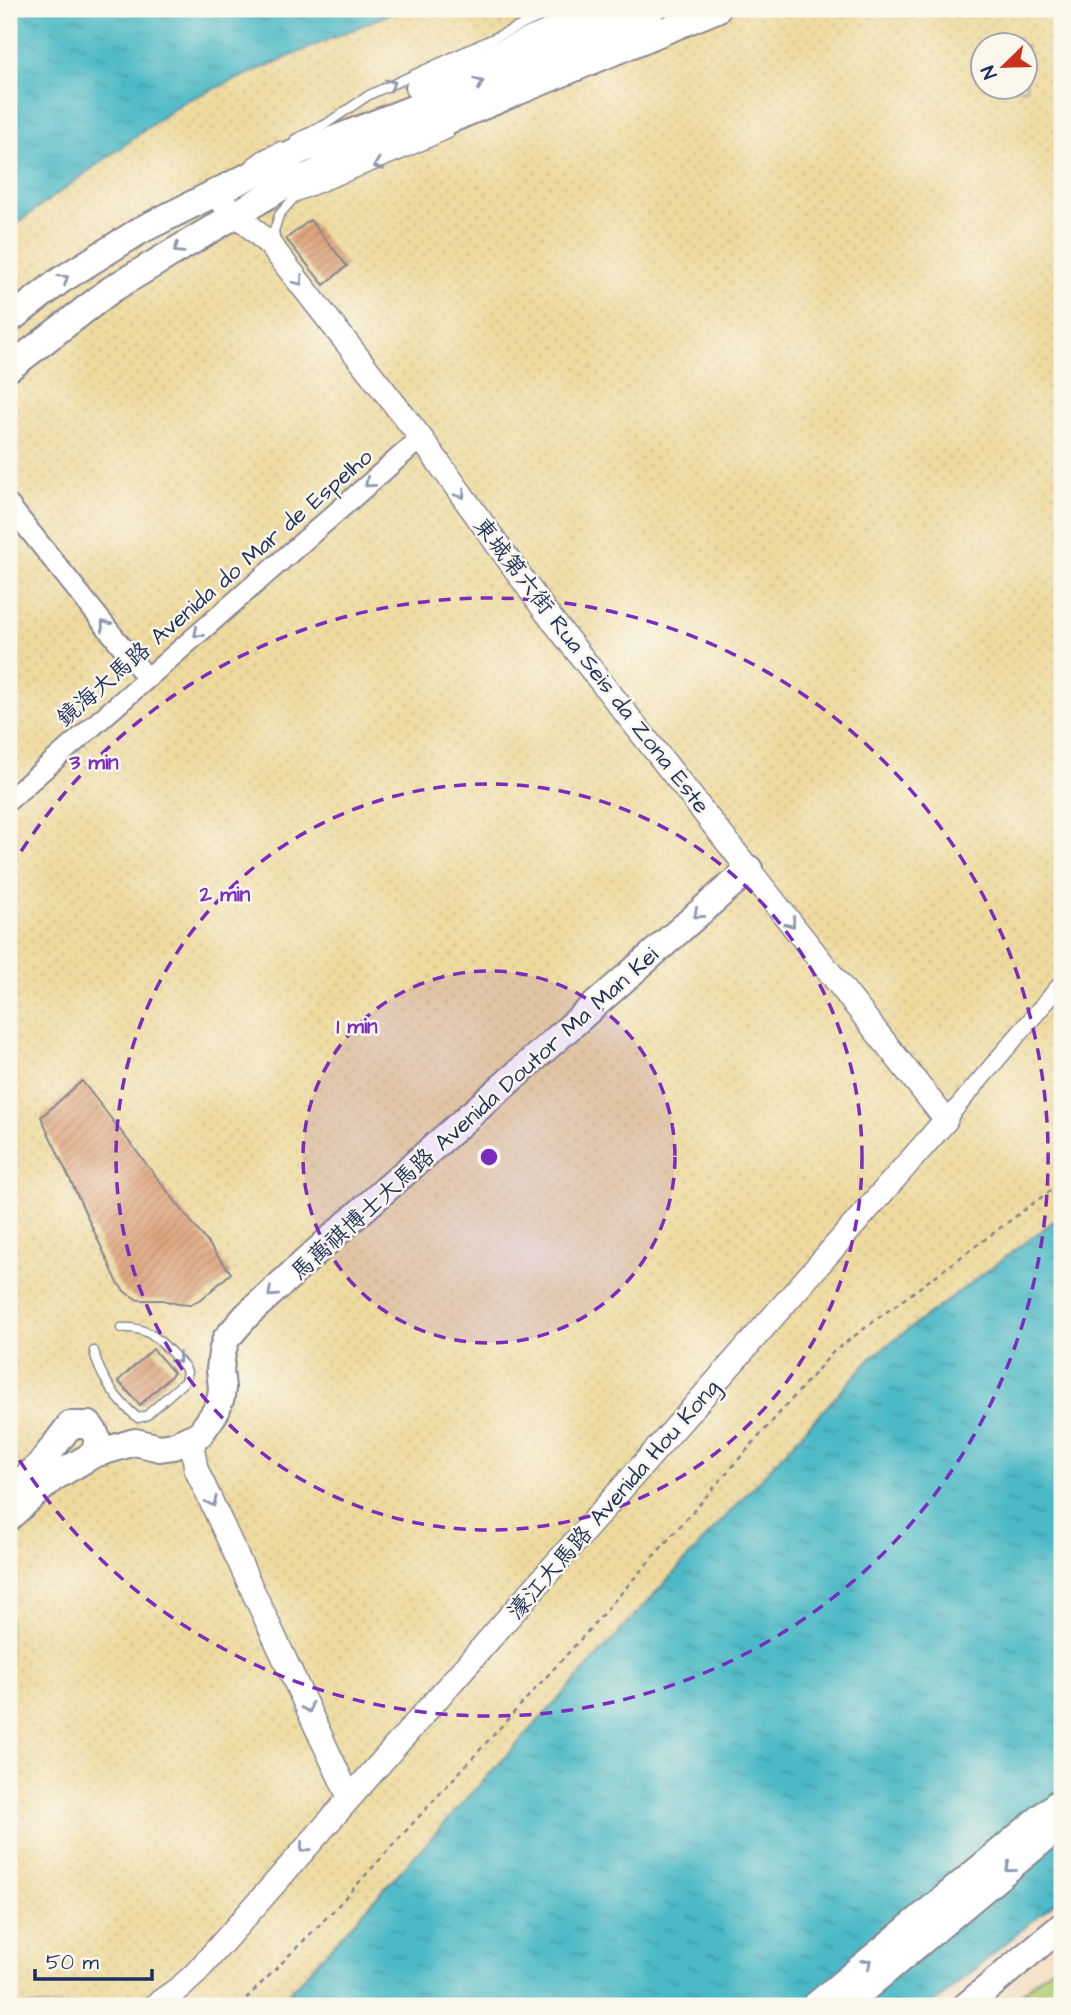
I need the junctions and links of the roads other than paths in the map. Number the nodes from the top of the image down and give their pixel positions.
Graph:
1 (557, 9) edge
2 (595, 9) edge
3 (652, 9) edge
4 (717, 9) edge
5 (453, 132) dead end
6 (300, 150) junction
7 (231, 184) junction
8 (203, 197) junction
9 (236, 213) junction
10 (281, 258) junction
11 (9, 320) edge
12 (9, 368) edge
13 (421, 438) junction
14 (9, 505) edge
15 (147, 678) junction
16 (9, 800) edge
17 (749, 869) junction
18 (1062, 983) edge
19 (946, 1120) junction
20 (121, 1328) dead end
21 (94, 1351) dead end
22 (194, 1438) junction
23 (94, 1454) junction
24 (9, 1492) edge
25 (9, 1517) edge
26 (349, 1797) junction
27 (1062, 1800) edge
28 (1062, 1824) edge
29 (1062, 1926) edge
30 (1062, 1947) edge
31 (154, 2006) edge
32 (815, 2006) edge
33 (844, 2006) edge
34 (966, 2006) edge
35 (991, 2006) edge

7 -> 1 lane
2 - 6 main road
6 -> 3 main road
4 - 9 main road
5 -> 10 lane
6 - 7 main road
7 - 8 main road
8 - 9 main road, 東城第六街 Rua Seis da Zona Este
11 -> 8 main road
9 - 10 main road, 東城第六街 Rua Seis da Zona Este
9 -> 12 main road
10 -> 13 main road, 東城第六街 Rua Seis da Zona Este
13 -> 15 street, 鏡海大馬路 Avenida do Mar de Espelho
13 -> 17 main road, 東城第六街 Rua Seis da Zona Este
15 -> 14 street
15 - 16 street, 鏡海大馬路 Avenida do Mar de Espelho
17 -> 19 main road, 東城第六街 Rua Seis da Zona Este
17 -> 22 main road, 馬萬祺博士大馬路 Avenida Doutor Ma Man Kei
18 - 19 street, 濠江大馬路 Avenida Hou Kong
19 - 26 main road, 濠江大馬路 Avenida Hou Kong
20 -> 21 lane
22 - 23 main road
22 -> 26 main road
23 - 24 main road
23 - 25 main road
26 -> 31 main road, 濠江大馬路 Avenida Hou Kong
32 -> 27 main road
28 -> 33 main road
29 - 34 main road
30 - 35 main road

